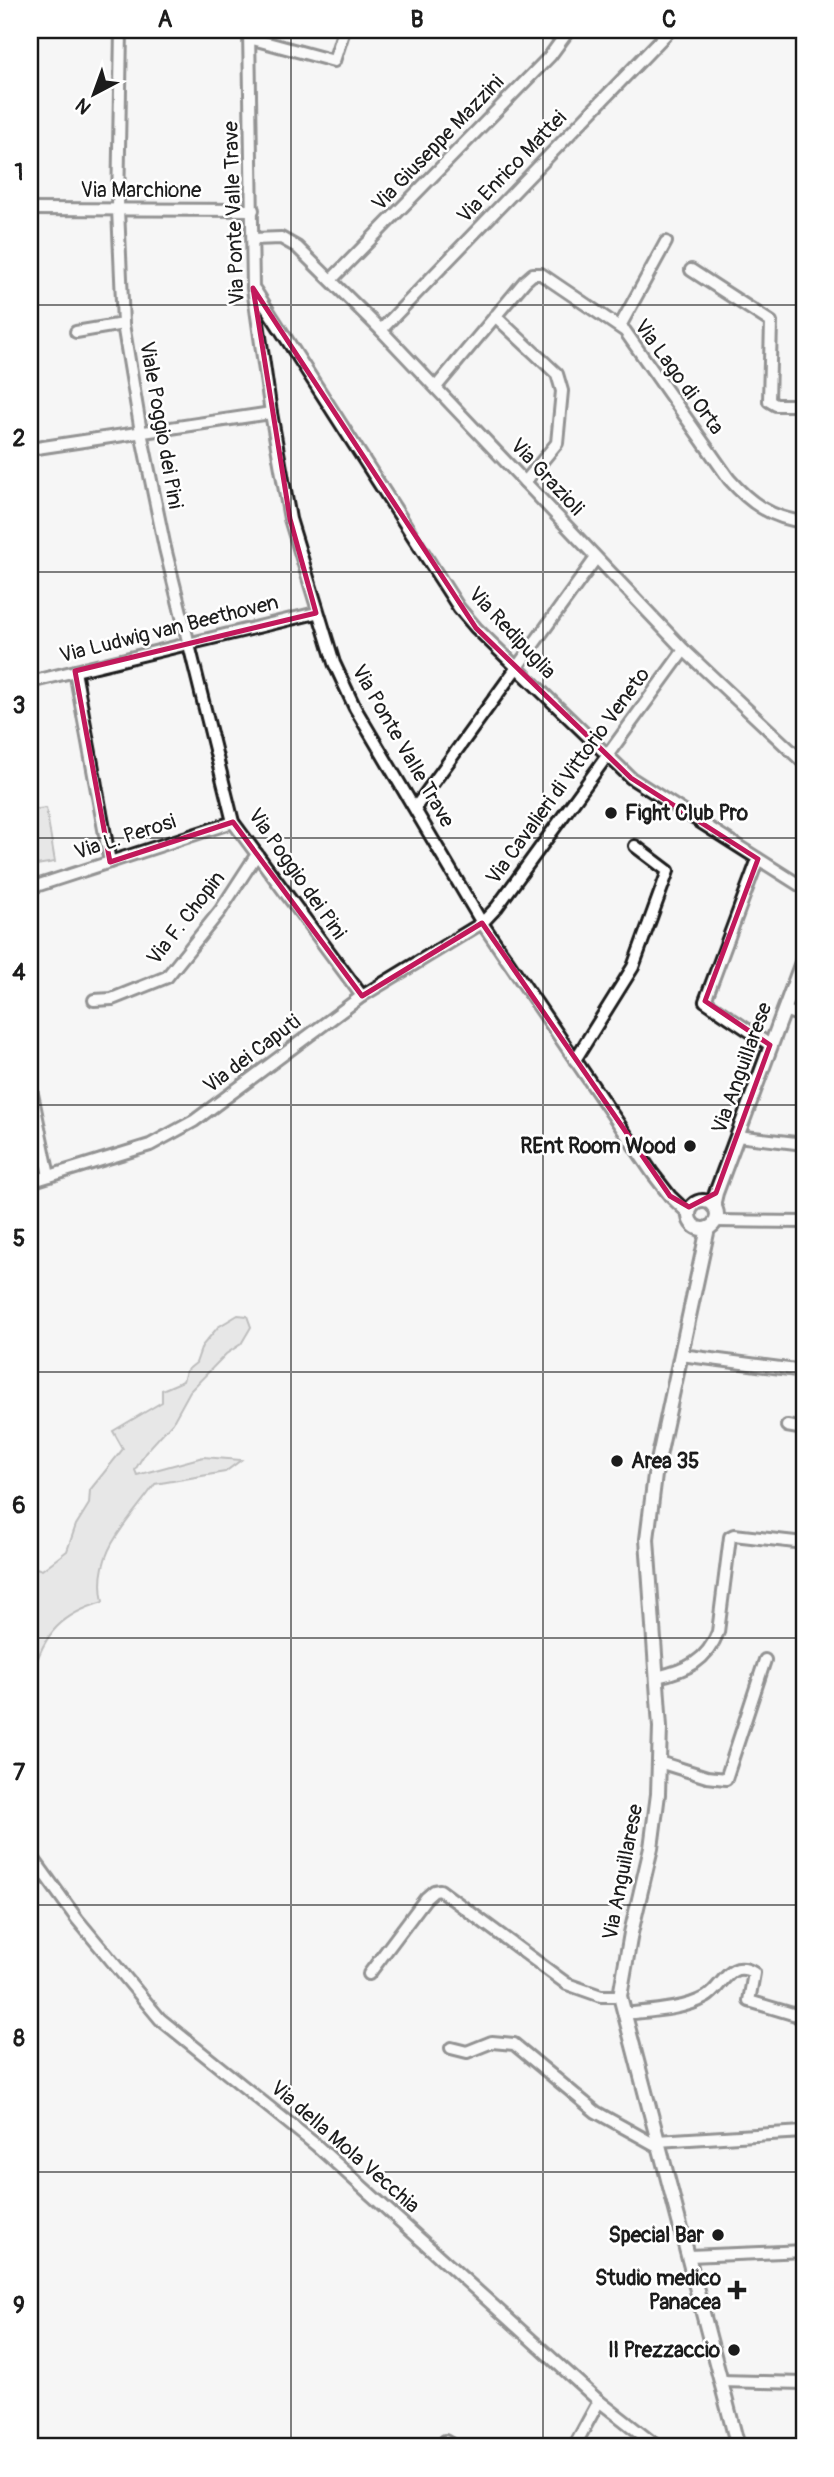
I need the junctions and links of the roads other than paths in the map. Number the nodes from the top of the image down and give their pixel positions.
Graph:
1 (121, 30) edge
2 (344, 30) edge
3 (569, 30) edge
4 (670, 30) edge
5 (249, 34) edge
6 (30, 209) edge
7 (118, 209) junction
8 (253, 210) junction
9 (281, 238) junction
10 (253, 239) junction
11 (666, 242) dead end
12 (253, 257) junction
13 (691, 270) dead end
14 (331, 280) junction
15 (253, 288) junction
16 (495, 316) junction
17 (123, 324) junction
18 (620, 326) junction
19 (382, 330) junction
20 (76, 332) dead end
21 (436, 387) junction
22 (804, 405) edge
23 (271, 413) junction
24 (141, 432) junction
25 (30, 449) edge
26 (525, 482) junction
27 (804, 522) edge
28 (596, 558) junction
29 (316, 613) junction
30 (191, 643) junction
31 (684, 650) junction
32 (516, 668) junction
33 (75, 671) junction
34 (30, 682) edge
35 (606, 755) junction
36 (804, 763) edge
37 (415, 808) junction
38 (233, 822) junction
39 (635, 845) dead end
40 (257, 855) junction
41 (758, 859) junction
42 (110, 862) junction
43 (804, 887) edge
44 (30, 888) edge
45 (482, 923) junction
46 (804, 957) edge
47 (362, 996) junction
48 (94, 1000) dead end
49 (784, 1010) junction
50 (804, 1017) edge
51 (770, 1045) junction
52 (575, 1060) junction
53 (30, 1084) edge
54 (737, 1136) junction
55 (804, 1144) edge
56 (49, 1176) junction
57 (30, 1182) edge
58 (703, 1211) junction
59 (804, 1222) edge
60 (681, 1355) junction
61 (804, 1371) edge
62 (787, 1426) dead end
63 (804, 1429) edge
64 (804, 1543) edge
65 (765, 1660) dead end
66 (657, 1676) junction
67 (659, 1762) junction
68 (30, 1854) edge
69 (369, 1974) dead end
70 (620, 1996) junction
71 (624, 2014) junction
72 (804, 2021) edge
73 (451, 2048) dead end
74 (804, 2132) edge
75 (658, 2144) junction
76 (804, 2251) edge
77 (689, 2256) junction
78 (720, 2381) junction
79 (804, 2383) edge
80 (599, 2401) junction
81 (445, 2441) dead end
82 (456, 2447) edge
83 (575, 2447) edge
84 (659, 2447) edge
85 (738, 2447) edge

1 - 7 street, Viale Poggio dei Pini
2 - 5 street
3 - 14 street, Via Giuseppe Mazzini
4 - 19 street, Via Enrico Mattei
5 - 8 street, Via Ponte Valle Trave
6 - 7 street, Via Marchione
7 - 8 street, Via Marchione
7 - 17 street, Viale Poggio dei Pini
8 - 10 street, Via Ponte Valle Trave
9 - 10 street
9 - 12 street
9 - 14 street, Via Grazioli
10 - 12 street, Via Ponte Valle Trave
11 - 18 street
12 - 15 street, Via Ponte Valle Trave
13 - 22 street
14 - 19 street, Via Grazioli
15 - 23 street, Via Ponte Valle Trave
15 - 32 street, Via Redipuglia
16 - 18 street, Via Lago di Orta
16 - 21 street, Via Lago di Orta
16 - 26 street
17 - 20 street
17 - 24 street, Viale Poggio dei Pini
18 - 27 street, Via Lago di Orta
19 - 21 street, Via Grazioli
21 - 26 street, Via Grazioli
23 - 24 street
23 - 29 street, Via Ponte Valle Trave
24 - 25 street
24 - 30 street, Viale Poggio dei Pini
26 - 28 street, Via Grazioli
28 - 31 street, Via Grazioli
28 - 32 street
29 - 30 street, Via Ludwig van Beethoven
29 - 37 street, Via Ponte Valle Trave
30 - 33 street, Via Ludwig van Beethoven
30 - 38 street, Via Poggio dei Pini
31 - 35 street, Via Cavalieri di Vittorio Veneto
31 - 36 street, Via Grazioli
32 - 35 street, Via Redipuglia
32 - 37 street
33 - 34 street, Via Ludwig van Beethoven
33 - 42 street
35 - 41 street, Via Redipuglia
35 - 45 street, Via Cavalieri di Vittorio Veneto
37 - 45 street, Via Ponte Valle Trave
38 - 40 street, Via Poggio dei Pini
38 - 42 street, Via L. Perosi
39 - 52 street
40 - 47 street, Via Poggio dei Pini
40 - 48 street, Via F. Chopin
41 - 43 street, Via Redipuglia
41 - 51 street
42 - 44 street, Via L. Perosi
45 - 47 street, Via dei Caputi
45 - 52 street, Via Ponte Valle Trave
46 - 49 main road, Via Anguillarese
47 - 56 street, Via dei Caputi
49 - 50 street
49 - 51 main road, Via Anguillarese
51 - 54 main road, Via Anguillarese
52 - 58 street, Via Ponte Valle Trave
53 - 56 street
54 - 55 street
54 - 58 main road, Via Anguillarese
56 - 57 street, Via dei Caputi
58 - 59 street
58 - 60 main road, Via Anguillarese
60 - 61 street
60 - 66 main road, Via Anguillarese
62 - 63 street
64 - 66 street
65 - 67 street
66 - 67 main road, Via Anguillarese
67 - 70 main road, Via Anguillarese
68 - 80 street, Via della Mola Vecchia
69 - 70 street
70 - 71 main road, Via Anguillarese
71 - 72 street
71 - 75 main road, Via Anguillarese
73 - 75 street
74 - 75 street
75 - 77 main road, Via Anguillarese
76 - 77 street
77 - 78 main road, Via Anguillarese
78 - 79 street
78 - 85 main road, Via Anguillarese
80 - 83 street
80 - 84 street, Via della Mola Vecchia
81 - 82 street

